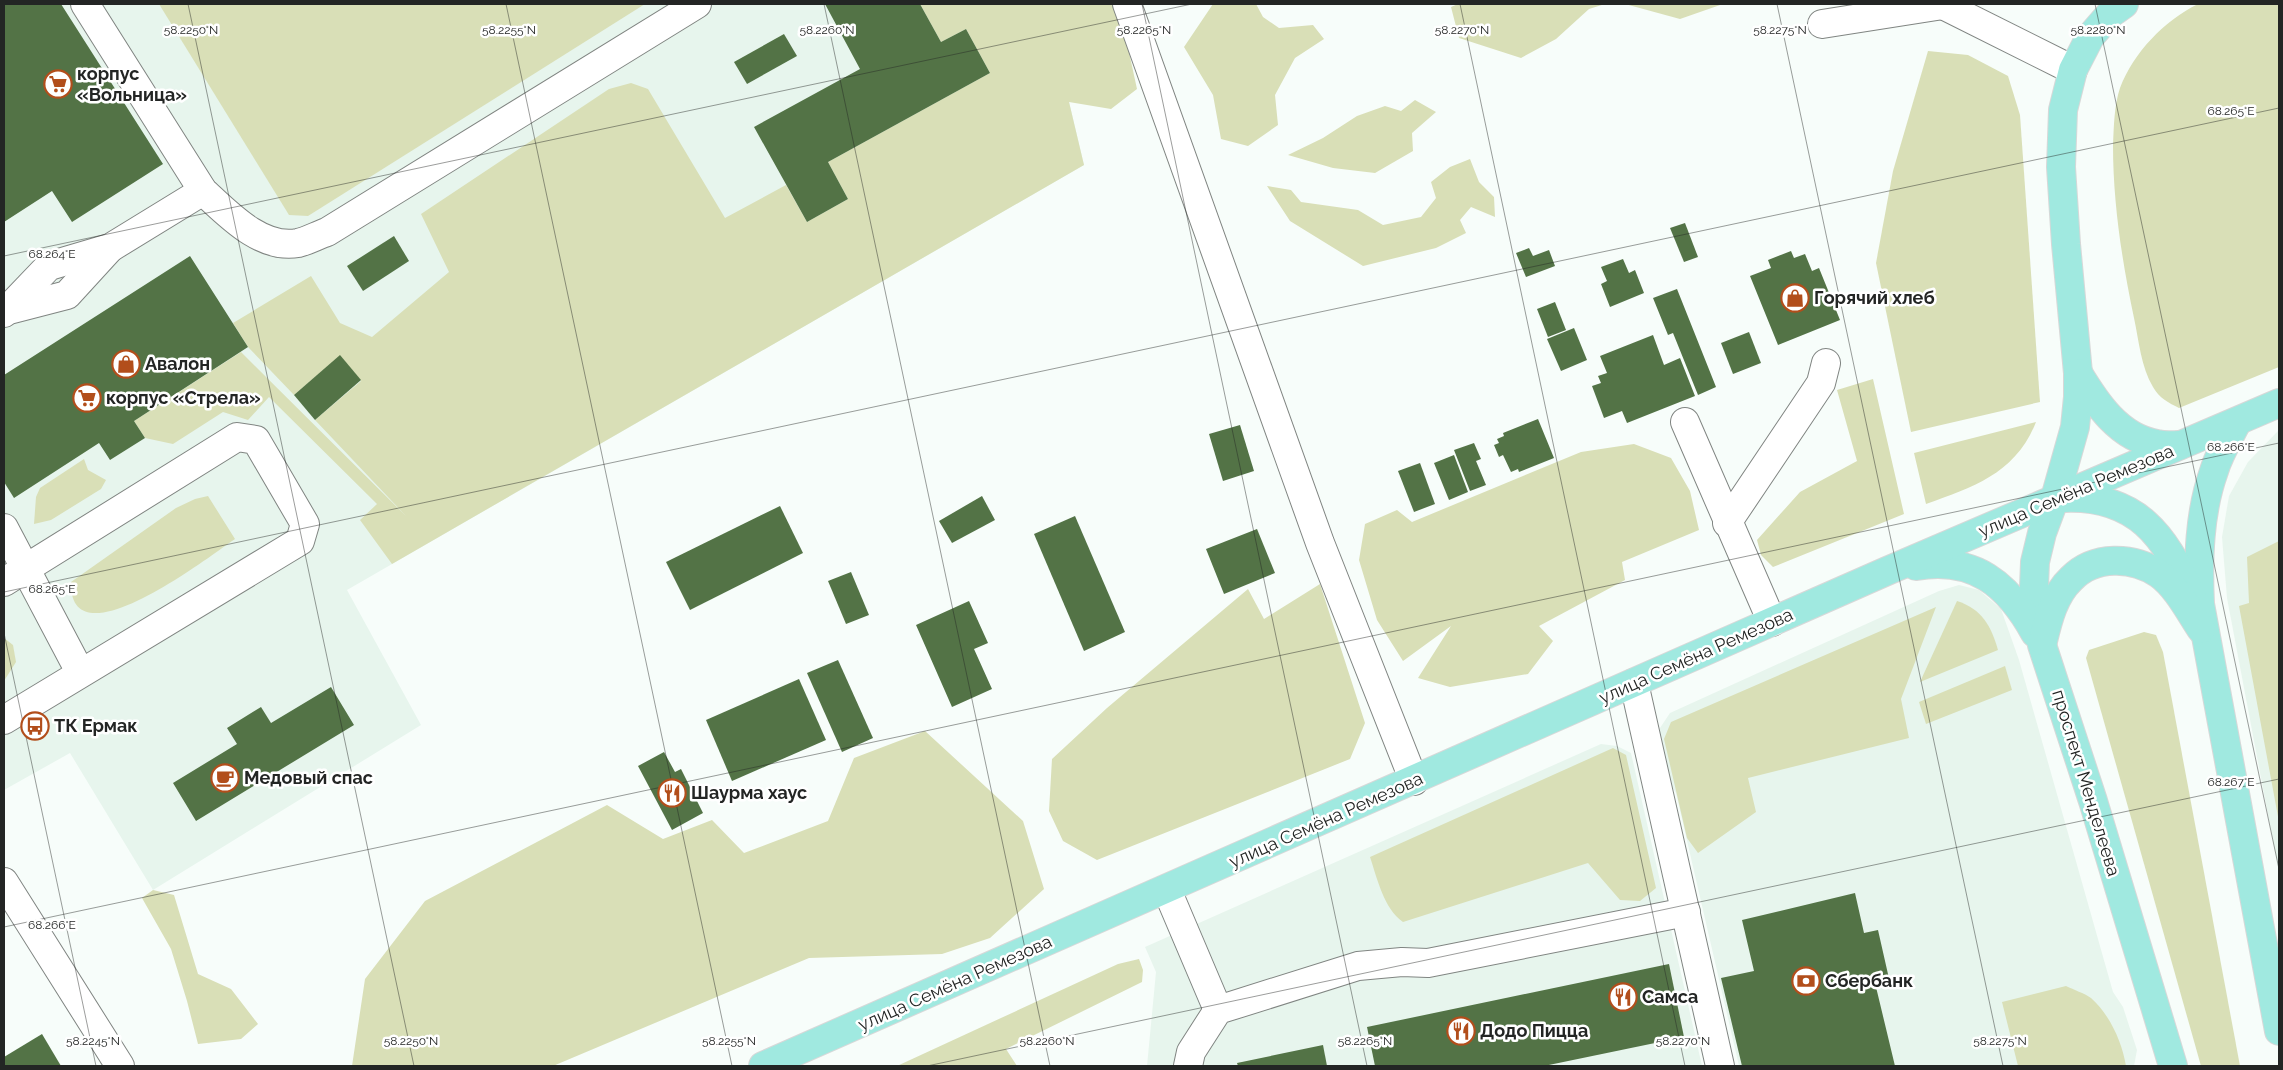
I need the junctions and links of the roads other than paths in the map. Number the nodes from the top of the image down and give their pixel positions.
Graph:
1 (85, 4) edge
2 (697, 4) edge
3 (1127, 4) edge
4 (2124, 4) edge
5 (1942, 5) edge
6 (1822, 24) dead end
7 (2073, 70) junction
8 (203, 191) junction
9 (6, 312) edge
10 (1826, 363) dead end
11 (2078, 372) junction
12 (2279, 403) edge
13 (1685, 422) dead end
14 (2237, 422) junction
15 (2184, 445) junction
16 (2055, 498) junction
17 (1727, 523) junction
18 (4, 528) edge
19 (1887, 571) junction
20 (15, 575) edge
21 (1772, 622) junction
22 (2205, 634) junction
23 (2042, 645) junction
24 (80, 672) junction
25 (1634, 683) junction
26 (4, 720) edge
27 (1414, 781) junction
28 (4, 882) edge
29 (1167, 890) junction
30 (1686, 912) junction
31 (1218, 1010) junction
32 (2279, 1031) edge
33 (2164, 1037) junction
34 (120, 1066) edge
35 (763, 1066) edge
36 (1188, 1066) edge
37 (1720, 1066) edge
38 (2167, 1066) edge
39 (2173, 1066) edge

1 - 8 street
2 - 8 street
3 - 27 street
4 - 7 main road
5 - 6 street
5 - 7 street
7 - 11 main road
8 - 9 street
10 - 17 street
11 - 15 main road
11 - 16 main road, проспект Менделеева
12 - 14 main road, улица Семёна Ремезова
13 - 17 street
14 - 15 main road, улица Семёна Ремезова
14 - 22 main road
15 - 16 main road, улица Семёна Ремезова
16 - 19 main road, улица Семёна Ремезова
16 - 22 main road
16 - 23 main road, проспект Менделеева
17 - 21 street
18 - 20 street
19 - 21 main road, улица Семёна Ремезова
19 - 23 main road
20 - 24 street
20 - 24 street
21 - 25 main road, улица Семёна Ремезова
22 - 23 main road
22 - 32 main road
23 - 33 main road, проспект Менделеева
24 - 26 street
25 - 27 main road, улица Семёна Ремезова
25 - 30 street
27 - 29 main road, улица Семёна Ремезова
28 - 34 street
29 - 31 street
29 - 35 main road, улица Семёна Ремезова
30 - 31 street
30 - 37 street
31 - 36 street
33 - 38 street
33 - 39 main road, проспект Менделеева

